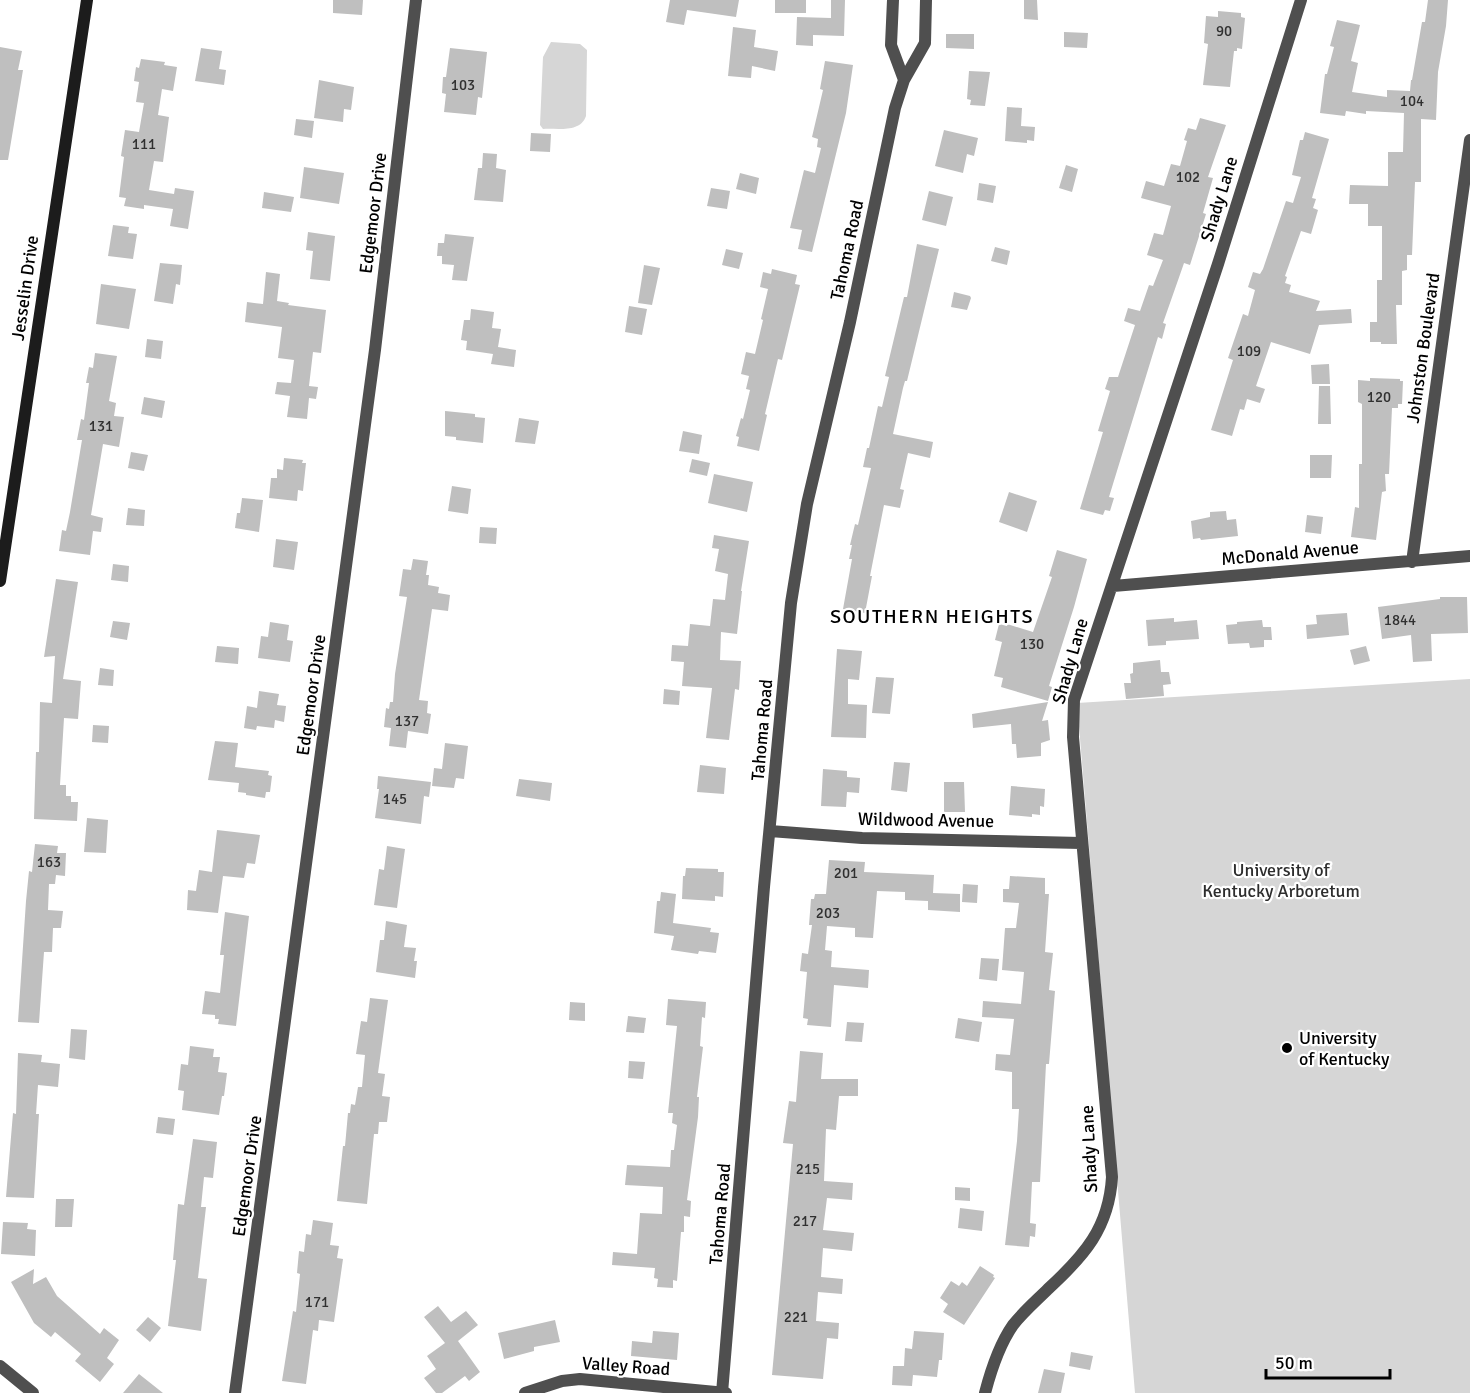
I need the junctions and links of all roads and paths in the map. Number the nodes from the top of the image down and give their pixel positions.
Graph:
1 (87, 0) edge
2 (416, 0) edge
3 (893, 0) edge
4 (926, 0) edge
5 (1301, 0) edge
6 (904, 80) junction
7 (1470, 140) edge
8 (1470, 556) edge
9 (1412, 562) junction
10 (0, 581) edge
11 (1113, 586) junction
12 (770, 831) junction
13 (1081, 843) junction
14 (0, 1366) edge
15 (33, 1393) edge
16 (235, 1393) edge
17 (525, 1393) edge
18 (724, 1393) edge
19 (985, 1393) edge

1 - 10 street, Jesselin Drive
2 - 16 street, Edgemoor Drive
3 - 6 street
4 - 6 street, Tahoma Road
5 - 11 street, Shady Lane
6 - 12 street, Tahoma Road
7 - 9 street, Johnston Boulevard
8 - 9 street, McDonald Avenue
9 - 11 street, McDonald Avenue
11 - 13 street, Shady Lane
12 - 13 street, Wildwood Avenue
12 - 18 street, Tahoma Road
13 - 19 street, Shady Lane
14 - 15 street
17 - 18 street, Valley Road

